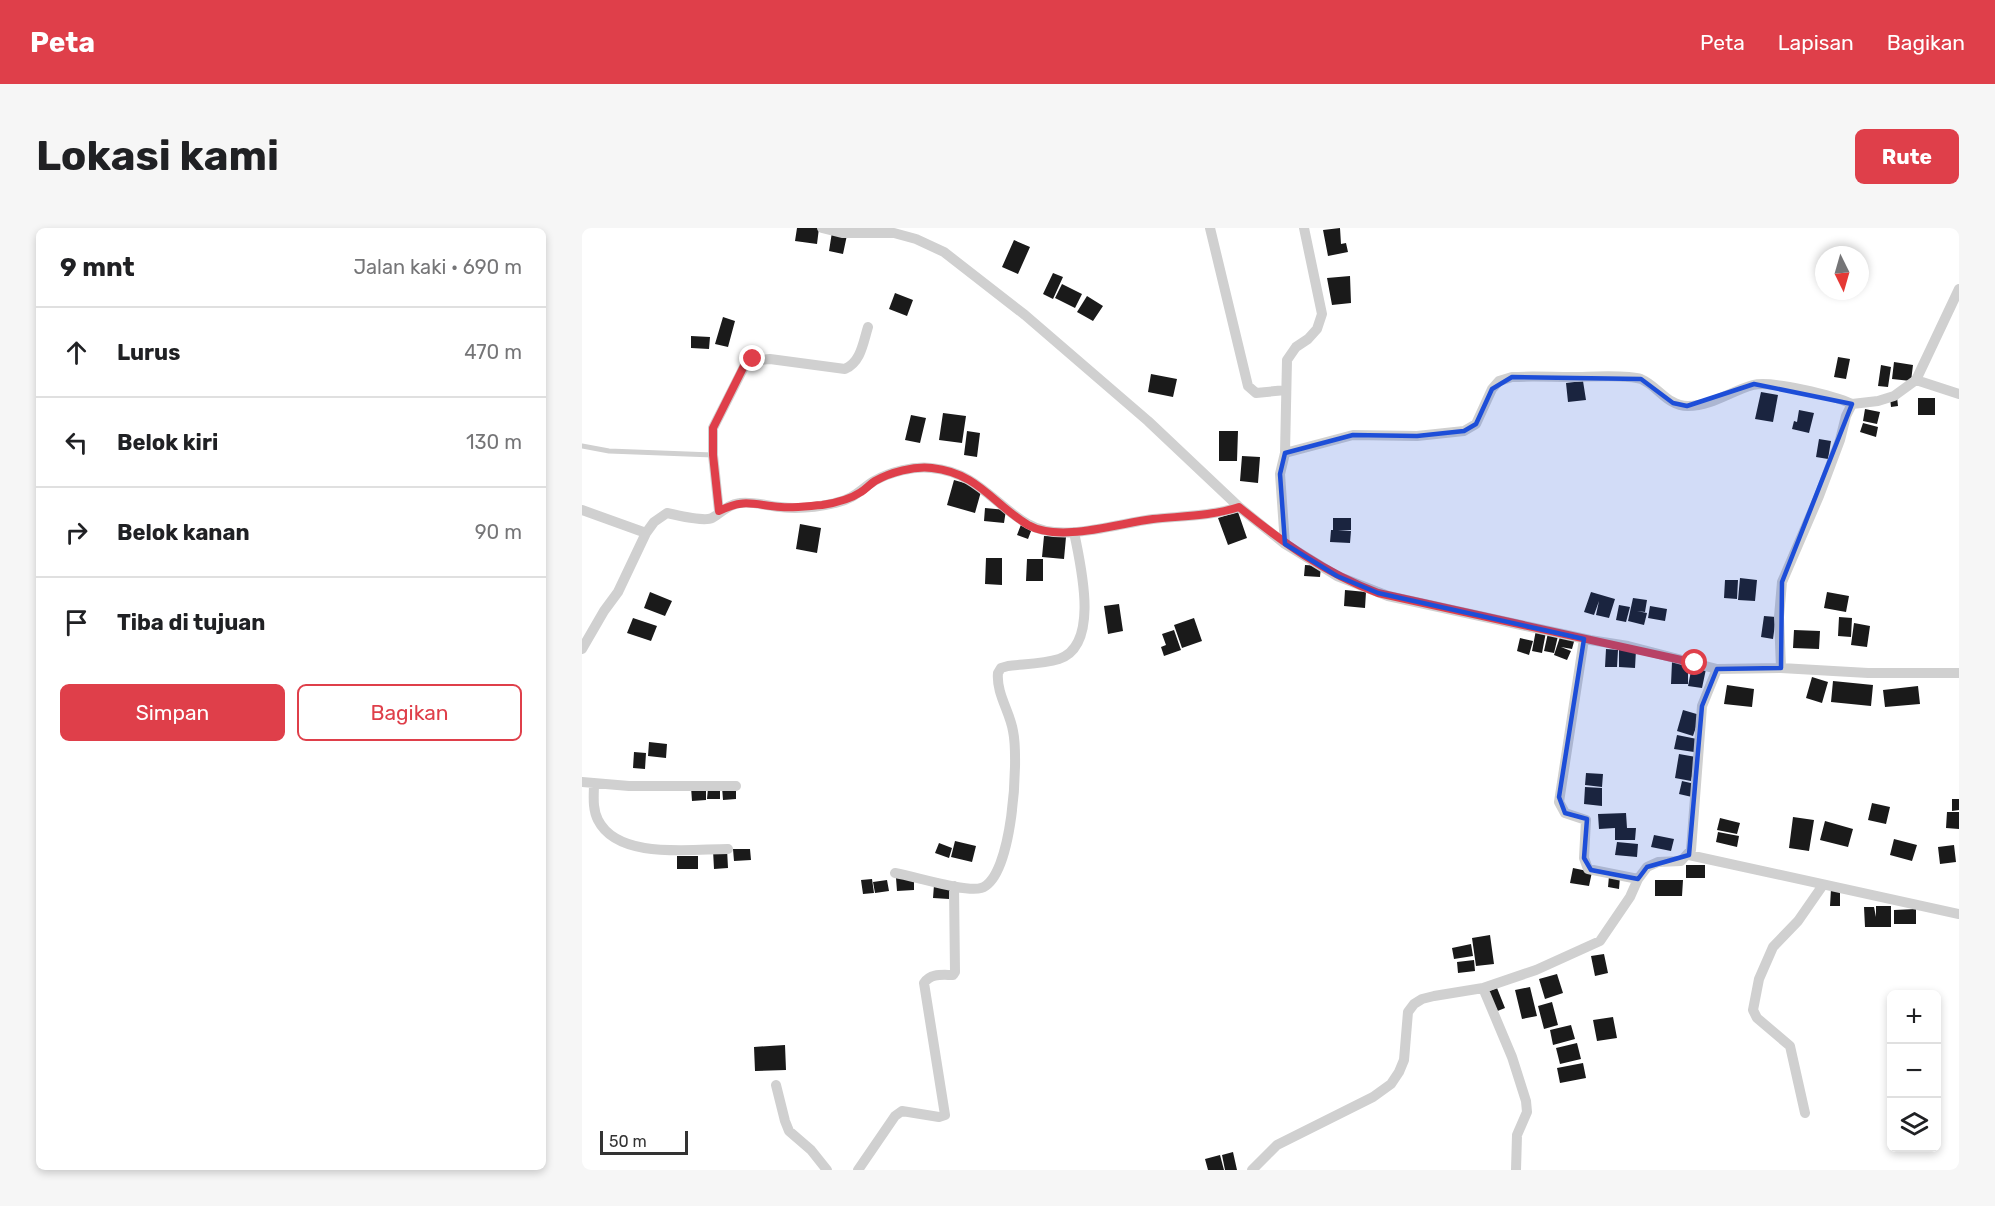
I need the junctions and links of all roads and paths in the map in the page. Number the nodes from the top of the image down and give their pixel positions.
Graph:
1 (822, 228) edge
2 (1210, 228) edge
3 (1304, 228) edge
4 (1959, 289) edge
5 (868, 327) dead end
6 (1916, 380) junction
7 (1286, 390) junction
8 (1959, 394) edge
9 (1852, 404) junction
10 (582, 446) edge
11 (1286, 453) junction
12 (713, 455) junction
13 (1239, 507) junction
14 (582, 510) edge
15 (719, 511) junction
16 (1074, 532) junction
17 (646, 533) junction
18 (1285, 544) junction
19 (1584, 639) junction
20 (582, 648) edge
21 (1781, 668) junction
22 (1717, 669) junction
23 (1959, 673) edge
24 (582, 782) edge
25 (594, 783) junction
26 (736, 786) dead end
27 (728, 849) dead end
28 (1689, 855) junction
29 (895, 873) dead end
30 (1638, 879) junction
31 (1823, 885) junction
32 (954, 886) junction
33 (1959, 914) edge
34 (1483, 988) junction
35 (776, 1085) dead end
36 (1805, 1113) dead end
37 (827, 1170) edge
38 (858, 1170) edge
39 (1252, 1170) edge
40 (1516, 1170) edge

1 - 13 street
2 - 7 street
3 - 7 street
4 - 6 street
5 - 12 street
6 - 8 street
6 - 9 street
7 - 11 street
9 - 11 street
9 - 21 street
10 - 12 lane
11 - 18 street
12 - 15 street
13 - 16 street
13 - 18 street
14 - 17 street
15 - 16 street
15 - 17 street
16 - 32 street
17 - 20 street
18 - 19 street
19 - 22 street
19 - 30 street
21 - 22 street
21 - 23 street
22 - 28 street
24 - 25 street
25 - 26 street
25 - 27 street
28 - 30 street
28 - 31 street
29 - 32 street
30 - 34 street
31 - 33 street
31 - 36 street
32 - 38 street
34 - 39 street
34 - 40 street
35 - 37 street

